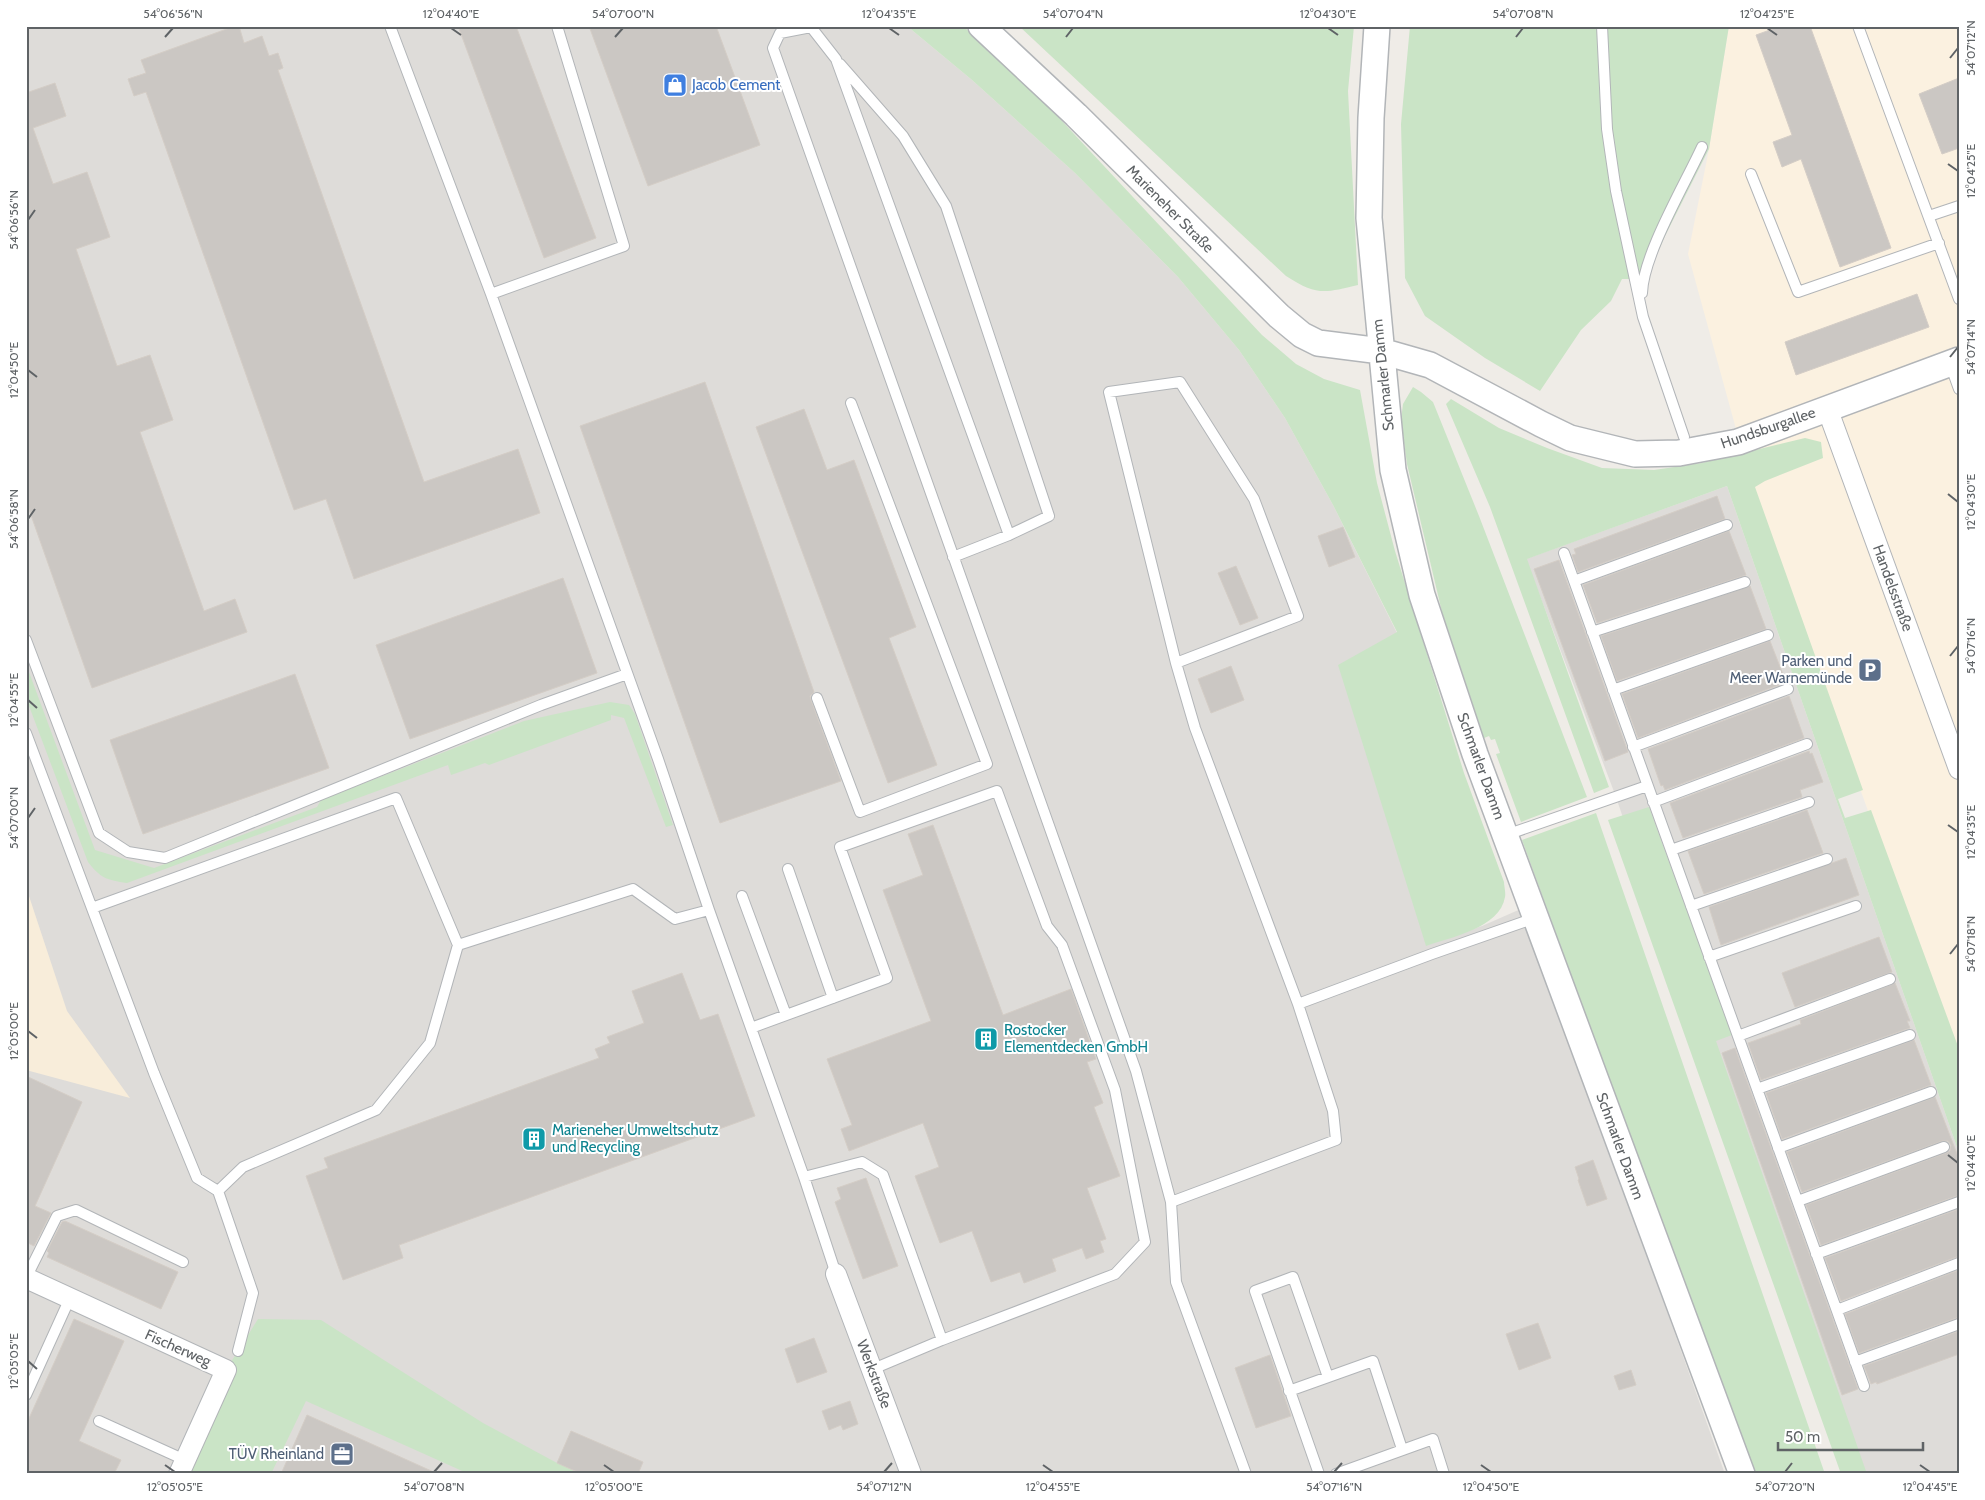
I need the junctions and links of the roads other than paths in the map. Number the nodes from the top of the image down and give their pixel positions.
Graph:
1 (390, 26) edge
2 (557, 26) edge
3 (981, 26) edge
4 (1378, 26) edge
5 (1602, 26) edge
6 (1858, 26) edge
7 (836, 59) junction
8 (1702, 147) dead end
9 (1751, 174) dead end
10 (1959, 206) edge
11 (1929, 216) junction
12 (1939, 243) junction
13 (491, 294) junction
14 (1959, 299) edge
15 (1643, 317) junction
16 (1381, 351) junction
17 (1954, 361) edge
18 (1959, 389) edge
19 (851, 403) dead end
20 (1827, 408) junction
21 (1684, 437) dead end
22 (1727, 525) dead end
23 (1009, 535) junction
24 (1564, 553) dead end
25 (953, 557) junction
26 (1574, 581) junction
27 (1745, 582) dead end
28 (1592, 632) junction
29 (1768, 635) dead end
30 (26, 640) edge
31 (1176, 663) junction
32 (627, 674) junction
33 (1788, 689) dead end
34 (1613, 690) junction
35 (817, 698) dead end
36 (26, 733) edge
37 (1954, 743) edge
38 (1807, 744) dead end
39 (1634, 747) junction
40 (1959, 769) edge
41 (1647, 786) junction
42 (1653, 802) junction
43 (1810, 802) dead end
44 (1506, 835) junction
45 (1671, 850) junction
46 (1827, 859) dead end
47 (788, 869) dead end
48 (742, 896) dead end
49 (1691, 906) junction
50 (1856, 906) dead end
51 (92, 908) junction
52 (709, 910) junction
53 (1536, 917) junction
54 (458, 945) junction
55 (1709, 957) junction
56 (1890, 979) dead end
57 (833, 998) junction
58 (1298, 1004) junction
59 (786, 1015) junction
60 (751, 1028) junction
61 (1910, 1035) dead end
62 (1738, 1036) junction
63 (1757, 1089) junction
64 (1931, 1092) dead end
65 (1944, 1147) dead end
66 (1778, 1148) junction
67 (804, 1177) junction
68 (218, 1191) junction
69 (1798, 1201) junction
70 (1171, 1202) junction
71 (1959, 1202) edge
72 (1816, 1254) junction
73 (184, 1262) dead end
74 (1959, 1263) edge
75 (836, 1274) joint
76 (26, 1278) edge
77 (70, 1298) junction
78 (1837, 1310) junction
79 (1959, 1324) edge
80 (942, 1340) junction
81 (238, 1351) dead end
82 (1855, 1362) junction
83 (873, 1369) junction
84 (1328, 1377) junction
85 (1864, 1386) dead end
86 (1290, 1391) junction
87 (26, 1395) edge
88 (99, 1422) dead end
89 (1402, 1449) junction
90 (182, 1467) edge
91 (911, 1474) edge
92 (1246, 1474) edge
93 (1319, 1474) edge
94 (1336, 1474) edge
95 (1444, 1474) edge
96 (1742, 1474) edge

1 - 13 lane
2 - 13 lane
3 - 16 street, Marieneher Straße
4 - 16 street, Schmarler Damm
5 - 15 lane
6 - 11 lane
7 - 23 lane
7 - 23 lane
7 - 25 lane
8 - 15 lane
9 - 12 lane
10 - 11 lane
11 - 12 lane
12 - 14 lane
13 - 32 lane
15 - 21 lane
16 - 20 street, Hundsburgallee
16 - 44 street, Schmarler Damm
17 - 18 lane
17 - 20 street, Hundsburgallee
19 - 35 lane
20 - 37 street, Handelsstraße
22 - 26 lane
23 - 25 lane
24 - 26 lane
25 - 70 lane
26 - 28 lane
27 - 28 lane
28 - 34 lane
29 - 34 lane
30 - 32 lane
31 - 31 lane
31 - 58 lane
32 - 52 lane
33 - 39 lane
34 - 39 lane
36 - 51 lane
37 - 40 street, Handelsstraße
38 - 42 lane
39 - 41 lane
41 - 42 lane
41 - 44 lane
42 - 45 lane
43 - 45 lane
44 - 53 street, Schmarler Damm
45 - 49 lane
46 - 49 lane
47 - 57 lane
48 - 59 lane
49 - 55 lane
50 - 55 lane
51 - 54 lane
51 - 68 lane
52 - 54 lane
52 - 60 lane
53 - 58 lane
53 - 96 street, Schmarler Damm
54 - 68 lane
55 - 62 lane
56 - 62 lane
57 - 59 lane
57 - 80 lane
58 - 70 lane
59 - 60 lane
60 - 67 lane
61 - 63 lane
62 - 63 lane
63 - 66 lane
64 - 66 lane
65 - 69 lane
66 - 69 lane
67 - 75 lane
67 - 80 lane
68 - 81 lane
69 - 72 lane
70 - 92 lane
71 - 72 lane
72 - 78 lane
73 - 76 lane
74 - 78 lane
75 - 83 street, Werkstraße
76 - 77 street, Fischerweg
77 - 87 lane
77 - 90 street, Fischerweg
78 - 82 lane
79 - 82 lane
80 - 83 lane
82 - 85 lane
83 - 91 street, Werkstraße
84 - 86 lane
84 - 86 lane
84 - 89 lane
86 - 93 lane
88 - 90 lane
89 - 94 lane
89 - 95 lane

